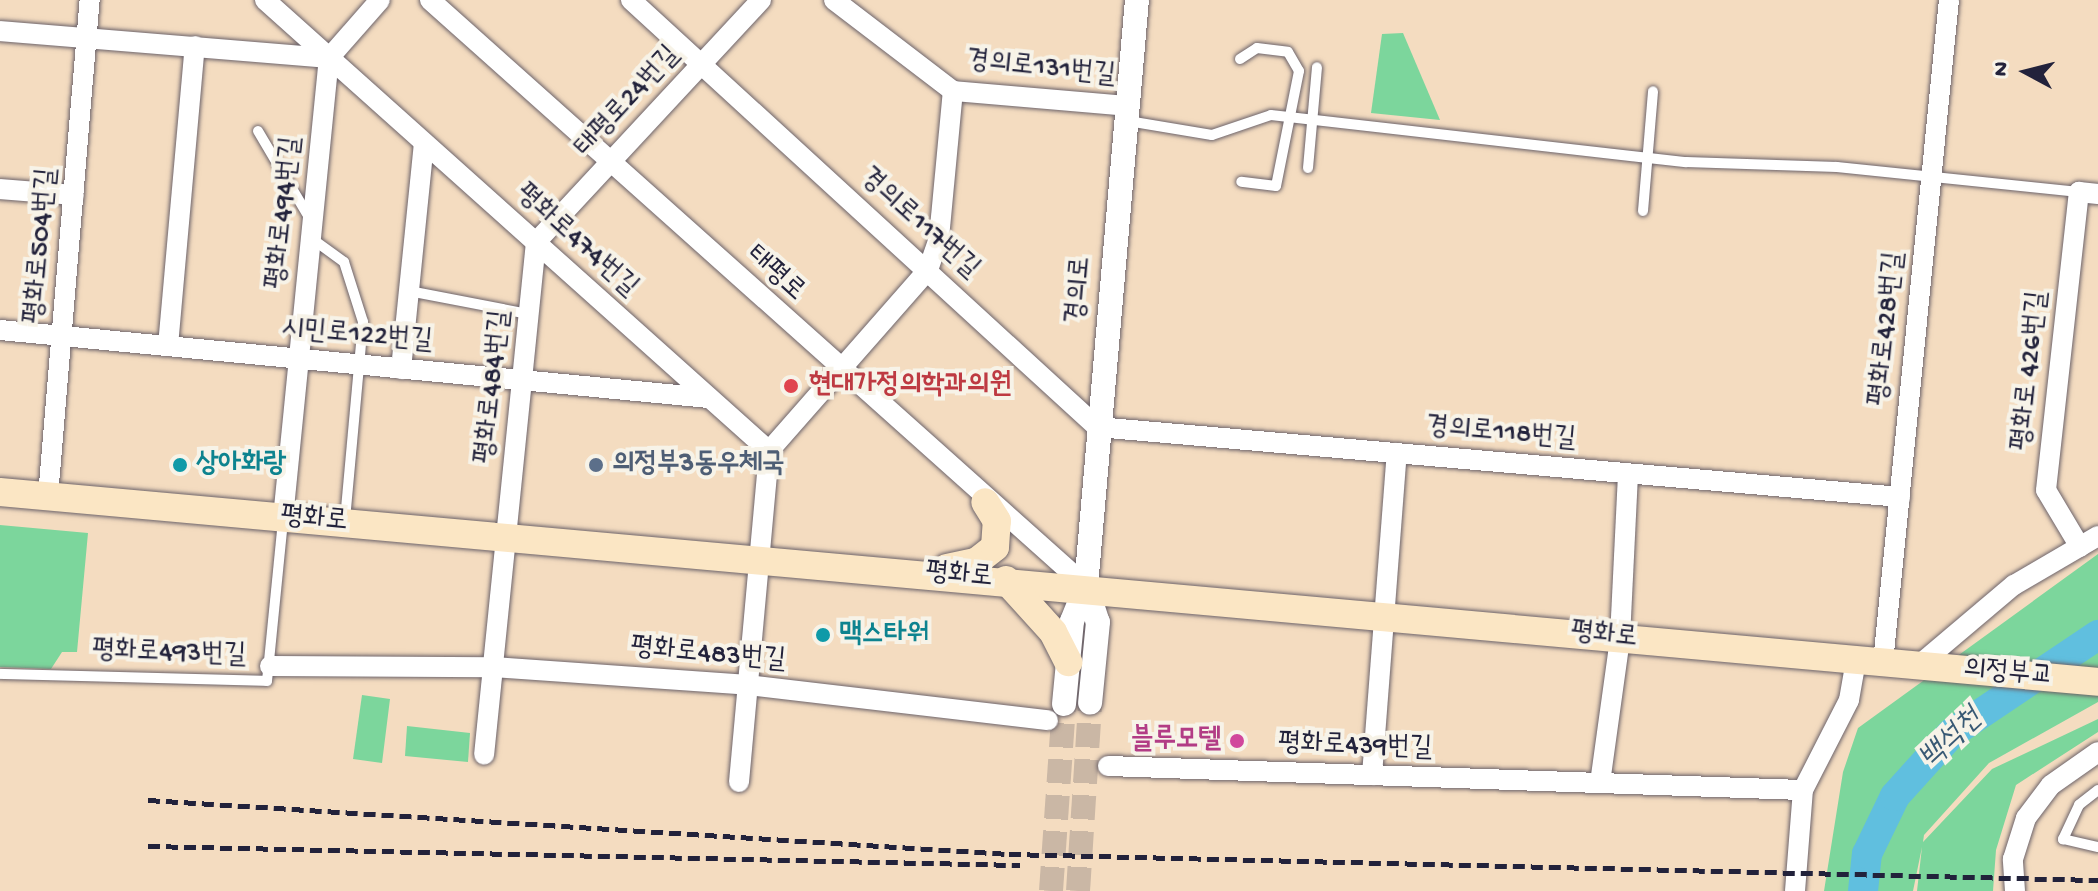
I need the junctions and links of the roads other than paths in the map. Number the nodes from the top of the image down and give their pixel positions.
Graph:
1 (90, 0) edge
2 (265, 0) edge
3 (380, 0) edge
4 (430, 0) edge
5 (631, 0) edge
6 (761, 0) edge
7 (834, 0) edge
8 (1137, 0) edge
9 (1949, 0) edge
10 (0, 31) edge
11 (87, 38) junction
12 (195, 46) junction
13 (329, 58) junction
14 (1240, 59) dead end
15 (702, 64) junction
16 (1317, 67) dead end
17 (953, 91) junction
18 (1653, 91) dead end
19 (1127, 113) junction
20 (1294, 117) junction
21 (1312, 120) junction
22 (258, 131) dead end
23 (424, 143) junction
24 (1648, 155) junction
25 (610, 163) junction
26 (1308, 168) dead end
27 (1932, 179) junction
28 (1241, 182) dead end
29 (0, 189) edge
30 (2088, 193) edge
31 (74, 195) junction
32 (1643, 211) dead end
33 (311, 238) junction
34 (536, 242) junction
35 (928, 270) junction
36 (409, 291) junction
37 (529, 314) junction
38 (0, 330) edge
39 (62, 336) junction
40 (168, 346) junction
41 (299, 359) junction
42 (359, 365) junction
43 (401, 369) junction
44 (840, 371) junction
45 (522, 380) junction
46 (709, 398) junction
47 (1097, 427) junction
48 (769, 451) junction
49 (1397, 453) junction
50 (1628, 474) junction
51 (0, 492) edge
52 (48, 496) junction
53 (1900, 497) junction
54 (985, 502) junction
55 (283, 518) junction
56 (345, 523) junction
57 (2098, 536) edge
58 (507, 537) junction
59 (2080, 547) junction
60 (760, 559) junction
61 (920, 572) junction
62 (1006, 580) junction
63 (1086, 586) junction
64 (1388, 616) junction
65 (1620, 638) junction
66 (1068, 662) junction
67 (1869, 662) junction
68 (270, 666) junction
69 (1918, 666) junction
70 (493, 667) junction
71 (0, 674) edge
72 (2098, 682) edge
73 (748, 685) junction
74 (1090, 703) tunnel mouth
75 (1056, 712) joint
76 (2098, 752) edge
77 (484, 755) dead end
78 (1108, 766) dead end
79 (1372, 775) junction
80 (739, 782) dead end
81 (1600, 783) junction
82 (1803, 790) junction
83 (2098, 790) edge
84 (2098, 847) edge
85 (1795, 891) edge
86 (2015, 891) edge

1 - 11 street, 평화로504번길
2 - 13 street, 평화로474번길
3 - 13 street
4 - 25 street, 태평로
5 - 15 street, 경의로117번길
6 - 15 street, 태평로24번길
7 - 17 street, 경의로131번길
8 - 19 street, 경의로
9 - 27 street, 평화로428번길
10 - 11 street
11 - 12 street
11 - 31 street, 평화로504번길
12 - 13 street
12 - 40 street
13 - 23 street, 평화로474번길
13 - 33 street, 평화로494번길
14 - 20 lane
15 - 25 street, 태평로24번길
15 - 35 street, 경의로117번길
16 - 21 lane
17 - 19 street, 경의로131번길
17 - 35 street
18 - 24 lane
19 - 20 lane
19 - 47 street, 경의로
20 - 21 lane
20 - 28 lane
21 - 24 lane
21 - 26 lane
22 - 33 lane
23 - 34 street, 평화로474번길
23 - 36 street
24 - 27 lane
24 - 32 lane
25 - 34 street, 태평로24번길
25 - 44 street, 태평로
27 - 30 lane
27 - 53 street, 평화로428번길
29 - 31 street
30 - 59 street, 평화로 426번길
31 - 39 street, 평화로504번길
33 - 41 street, 평화로494번길
33 - 42 lane
34 - 37 street, 평화로484번길
34 - 46 street, 평화로474번길
35 - 44 street
35 - 47 street, 경의로117번길
36 - 37 lane
36 - 43 street
37 - 45 street, 평화로484번길
38 - 39 street, 시민로122번길
39 - 40 street, 시민로122번길
39 - 52 street, 평화로504번길
40 - 41 street, 시민로122번길
41 - 42 street, 시민로122번길
41 - 55 street, 평화로494번길
42 - 43 street, 시민로122번길
42 - 56 lane
43 - 45 street, 시민로122번길
44 - 48 street
44 - 54 street, 태평로
45 - 46 street, 시민로122번길
45 - 58 street, 평화로484번길
46 - 48 street, 평화로474번길
47 - 49 street, 경의로118번길
47 - 63 street, 경의로
48 - 60 street
49 - 50 street, 경의로118번길
49 - 64 street
50 - 53 street, 경의로118번길
50 - 65 street
51 - 52 main road, 평화로
52 - 55 main road, 평화로
53 - 67 street, 평화로428번길
54 - 61 main road
54 - 63 street, 태평로
55 - 56 main road, 평화로
55 - 68 lane, 평화로493번길
56 - 58 main road, 평화로
57 - 59 street
58 - 60 main road, 평화로
58 - 70 street
59 - 69 street
60 - 61 main road, 평화로
60 - 73 street
61 - 62 main road, 평화로
62 - 63 main road, 평화로
62 - 66 main road
63 - 64 main road, 평화로
63 - 66 street, 경의로
63 - 74 street, 경의로
64 - 65 main road, 평화로
64 - 79 street
65 - 67 main road, 평화로
65 - 81 street
66 - 75 street, 경의로
67 - 69 main road, 평화로
67 - 82 street, 평화로428번길
68 - 70 street, 평화로483번길
68 - 71 lane, 평화로493번길
69 - 72 main road, 의정부교
70 - 73 street, 평화로483번길
70 - 77 street
73 - 75 street, 평화로483번길
73 - 80 street
76 - 86 street
78 - 79 street, 평화로439번길
79 - 81 street, 평화로439번길
81 - 82 street, 평화로439번길
82 - 85 street
83 - 84 lane

